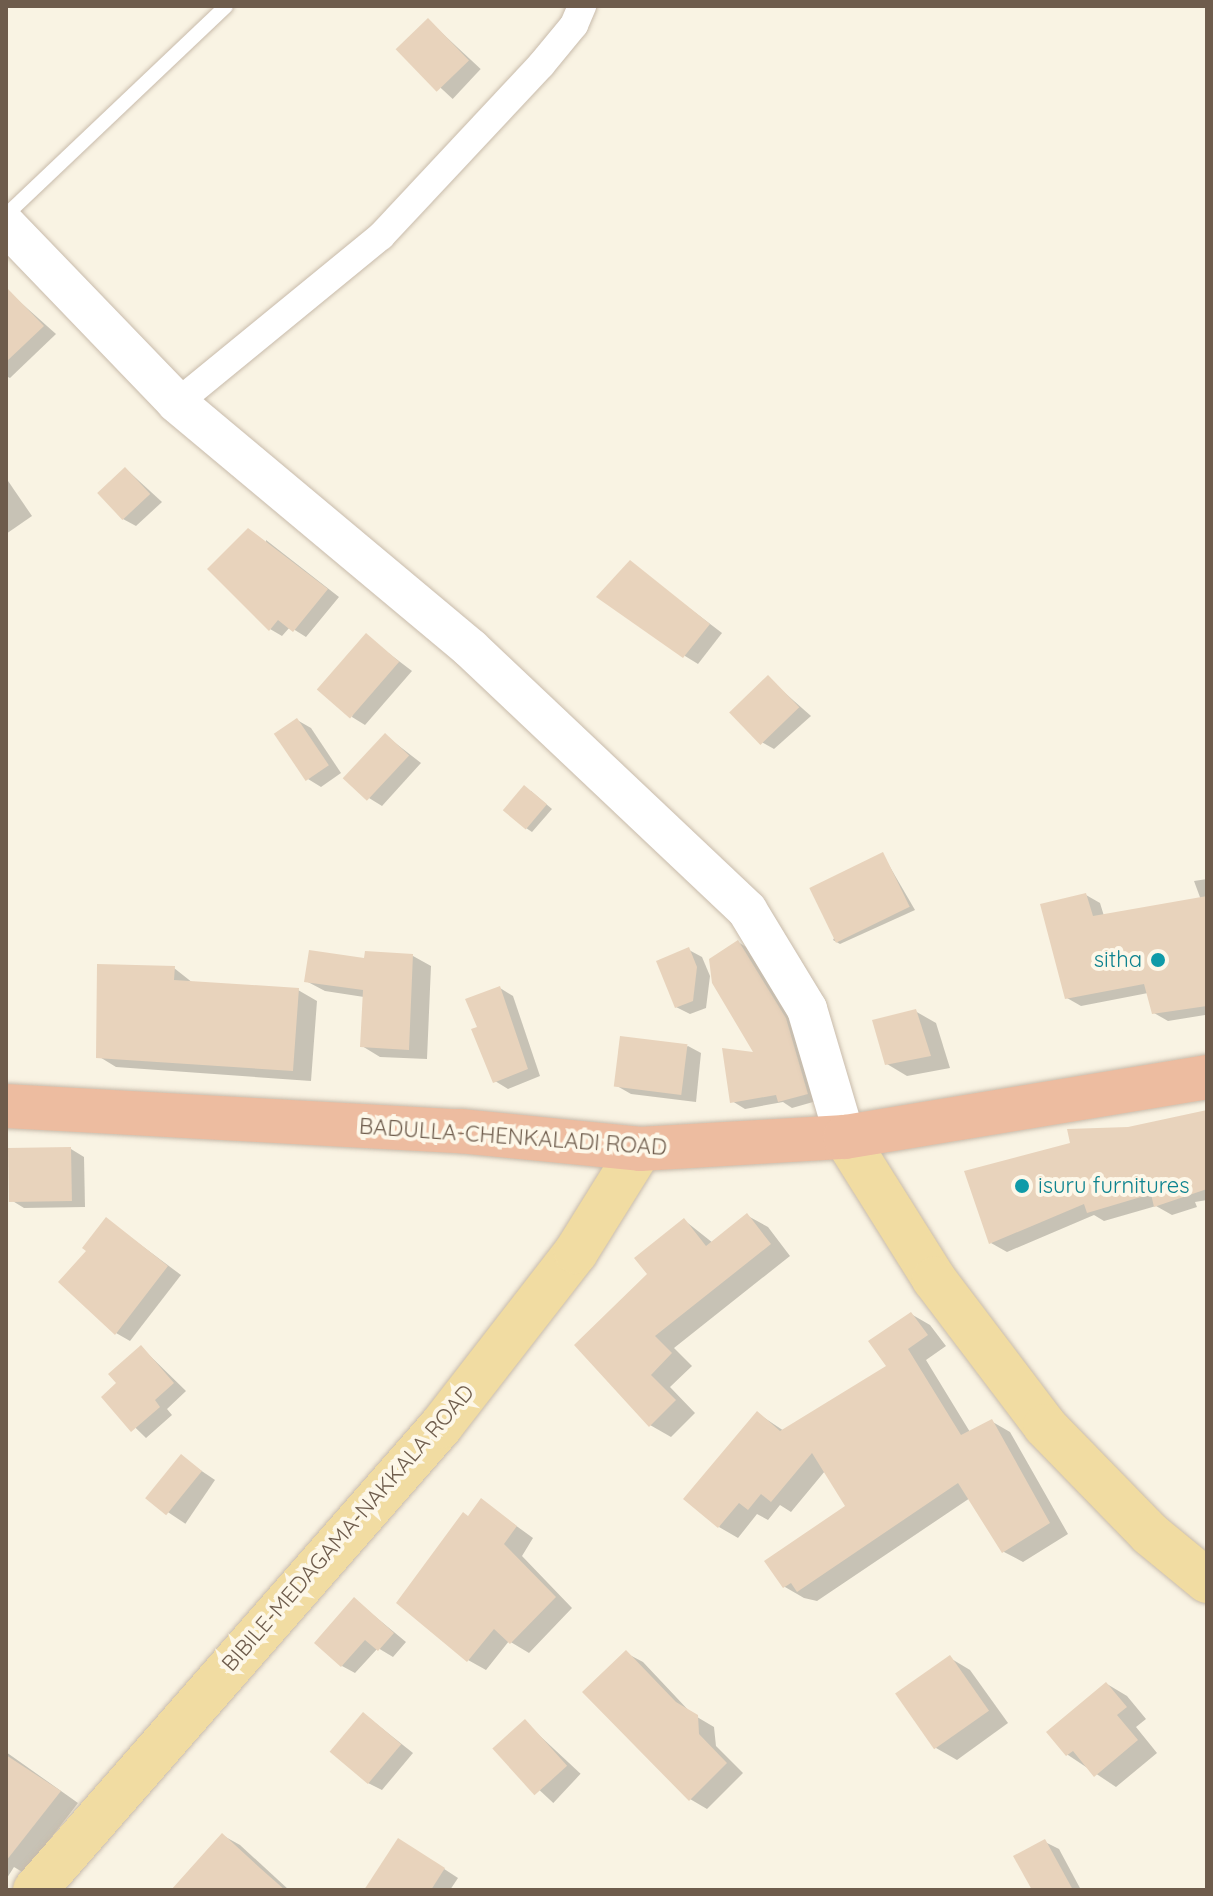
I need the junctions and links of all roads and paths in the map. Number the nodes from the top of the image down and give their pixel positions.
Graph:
1 (226, 6) edge
2 (582, 6) edge
3 (6, 215) edge
4 (6, 225) edge
5 (177, 403) junction
6 (1207, 1077) edge
7 (6, 1106) edge
8 (845, 1137) junction
9 (640, 1149) junction
10 (1207, 1581) edge
11 (35, 1890) edge

1 - 3 lane
2 - 5 street
4 - 5 street
5 - 8 street
6 - 8 highway, BADULLA-CHENKALADI ROAD
7 - 9 highway, BADULLA-CHENKALADI ROAD
8 - 9 highway, BADULLA-CHENKALADI ROAD
8 - 10 main road
9 - 11 main road, BIBILE-MEDAGAMA-NAKKALA ROAD

